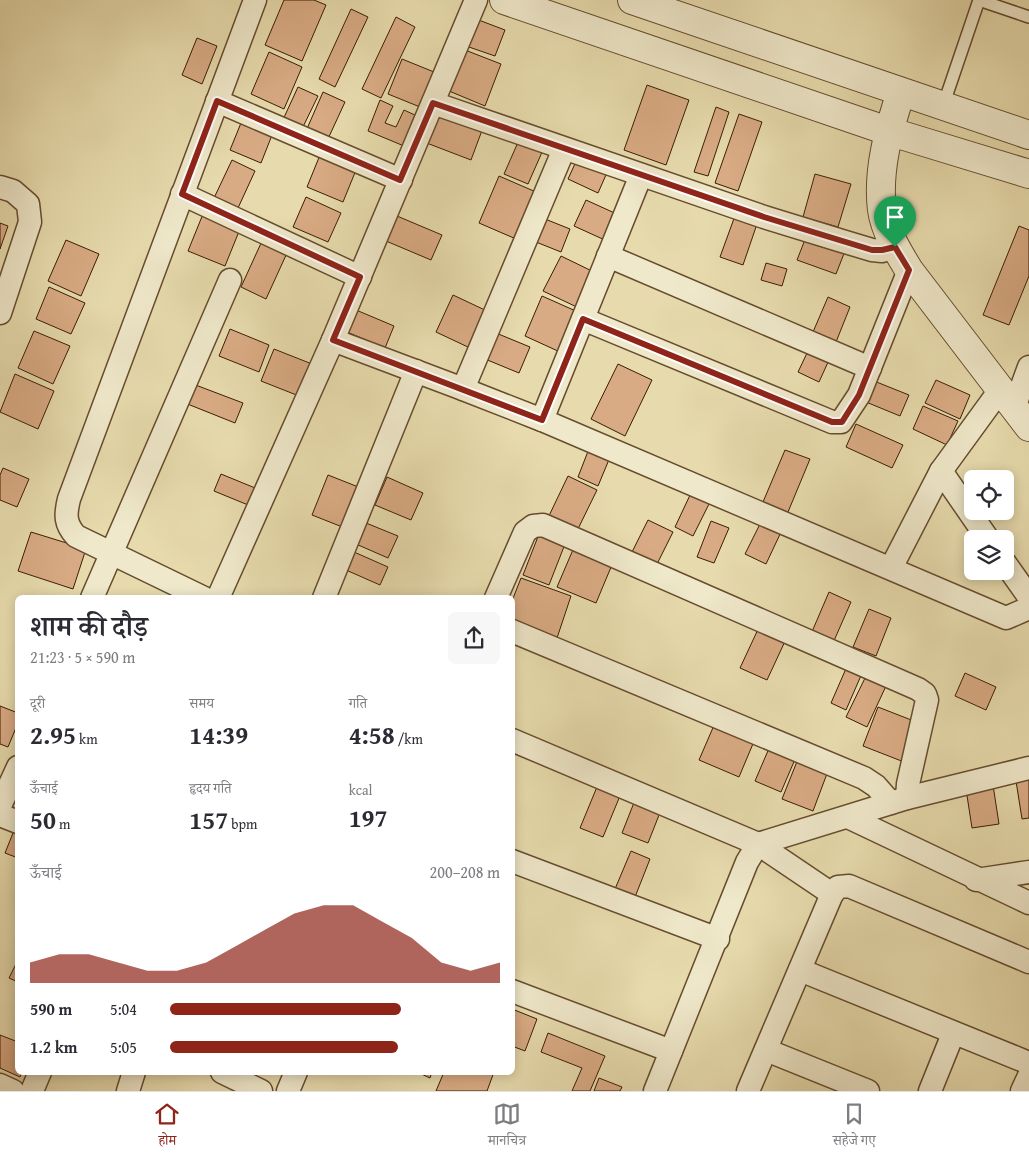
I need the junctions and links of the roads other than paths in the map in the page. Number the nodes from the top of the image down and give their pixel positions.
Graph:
1 (255, 0) edge
2 (476, 0) edge
3 (504, 0) edge
4 (632, 0) edge
5 (979, 0) edge
6 (1029, 17) edge
7 (901, 92) junction
8 (217, 101) junction
9 (433, 103) junction
10 (943, 106) junction
11 (888, 131) junction
12 (1029, 135) edge
13 (564, 149) junction
14 (1029, 174) edge
15 (641, 175) junction
16 (400, 180) junction
17 (0, 187) edge
18 (182, 194) junction
19 (895, 247) junction
20 (608, 256) junction
21 (909, 270) junction
22 (360, 277) junction
23 (230, 280) dead end
24 (0, 313) edge
25 (583, 319) junction
26 (333, 340) junction
27 (1029, 367) edge
28 (870, 368) junction
29 (416, 371) junction
30 (464, 389) junction
31 (1014, 408) edge
32 (542, 420) junction
33 (941, 471) junction
34 (982, 530) edge
35 (111, 553) junction
36 (891, 568) junction
37 (1014, 576) edge
38 (93, 595) edge
39 (198, 595) edge
40 (219, 595) edge
41 (325, 595) edge
42 (497, 595) edge
43 (1029, 597) edge
44 (1029, 608) edge
45 (515, 632) edge
46 (515, 741) edge
47 (1029, 768) edge
48 (15, 774) edge
49 (899, 801) junction
50 (0, 806) edge
51 (0, 815) edge
52 (848, 817) junction
53 (15, 821) edge
54 (758, 844) junction
55 (515, 863) edge
56 (1029, 872) edge
57 (976, 880) junction
58 (832, 894) junction
59 (1029, 903) edge
60 (718, 938) junction
61 (1029, 962) edge
62 (800, 970) junction
63 (515, 992) edge
64 (953, 1034) junction
65 (766, 1050) junction
66 (671, 1051) junction
67 (1029, 1062) edge
68 (39, 1075) edge
69 (133, 1075) edge
70 (228, 1075) edge
71 (295, 1075) edge
72 (1029, 1076) edge
73 (0, 1086) edge
74 (842, 1086) edge
75 (13, 1091) edge
76 (32, 1091) edge
77 (128, 1091) edge
78 (261, 1091) edge
79 (288, 1091) edge
80 (655, 1091) edge
81 (748, 1091) edge
82 (868, 1091) edge
83 (930, 1091) edge
84 (1022, 1091) edge

1 - 8 street
2 - 9 street
3 - 11 street
4 - 7 street
5 - 6 lane
5 - 10 lane
7 - 10 street
7 - 11 street
8 - 16 street
8 - 18 street
9 - 13 street
9 - 16 street
10 - 12 street
11 - 14 street
11 - 19 street
13 - 15 street
13 - 30 street
15 - 19 street
15 - 20 street
16 - 22 street
17 - 24 street
18 - 22 street
18 - 35 street
19 - 21 street
20 - 25 street
20 - 28 street
21 - 28 street
21 - 31 street
22 - 26 street
23 - 35 street
25 - 28 street
25 - 32 street
26 - 29 street
26 - 40 street
27 - 31 street
29 - 30 street
29 - 41 street
30 - 32 street
31 - 33 street
32 - 36 street
33 - 34 street
33 - 36 street
35 - 38 street
35 - 39 street
36 - 44 street
37 - 43 street
42 - 49 street
45 - 49 street
46 - 54 street
47 - 49 street
48 - 50 street
49 - 52 street
51 - 53 street
52 - 54 street
52 - 57 street
54 - 58 street
54 - 60 street
55 - 60 street
56 - 57 street
57 - 59 street
58 - 61 street
58 - 62 street
60 - 66 street
62 - 64 street
62 - 65 street
63 - 66 street
64 - 67 street
64 - 83 street
65 - 74 street
65 - 81 street
66 - 80 street
68 - 76 street
69 - 77 street
70 - 78 street
71 - 79 street
72 - 84 street
73 - 75 street
74 - 82 street

